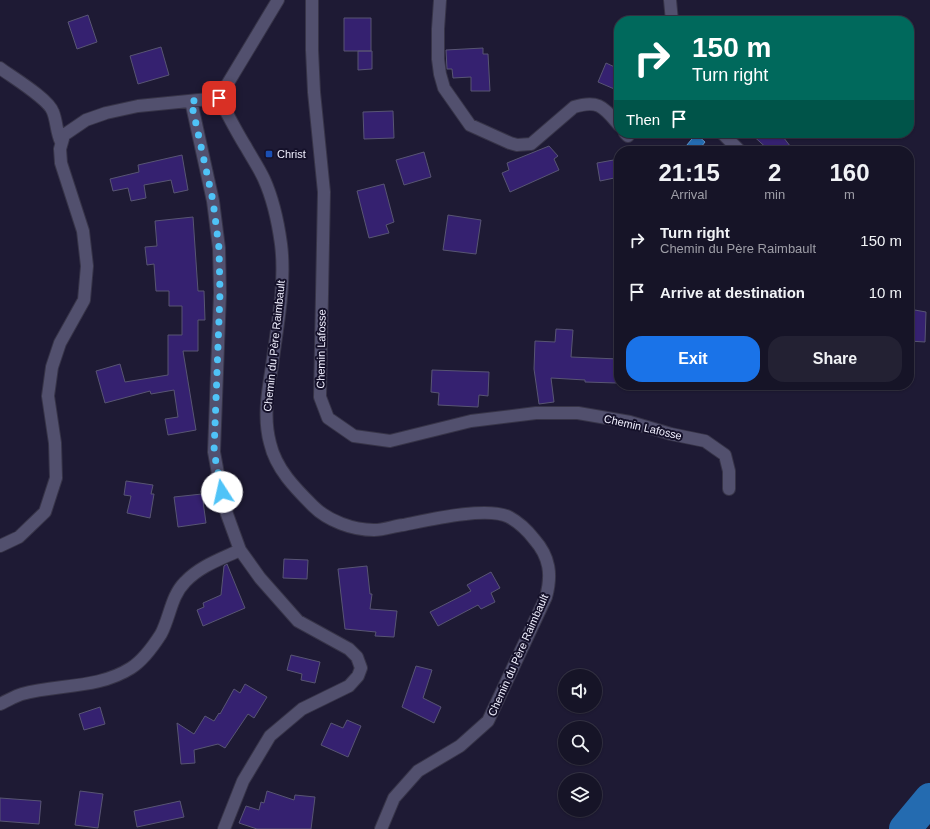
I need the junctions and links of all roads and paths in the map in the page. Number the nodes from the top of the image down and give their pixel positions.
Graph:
1 (278, 0) edge
2 (312, 0) edge
3 (440, 0) edge
4 (670, 0) edge
5 (672, 16) edge
6 (0, 68) edge
7 (219, 98) junction
8 (191, 101) junction
9 (614, 119) edge
10 (727, 138) edge
11 (61, 142) junction
12 (735, 146) edge
13 (729, 488) dead end
14 (0, 546) edge
15 (240, 550) junction
16 (0, 704) edge
17 (224, 829) edge
18 (381, 829) edge

1 - 7 street
2 - 13 street, Chemin Lafosse
3 - 9 street
4 - 5 street
6 - 11 street
7 - 8 street
7 - 18 street, Chemin du Père Raimbault
8 - 11 street
8 - 15 street
10 - 12 street
11 - 14 street
15 - 16 street
15 - 17 street

